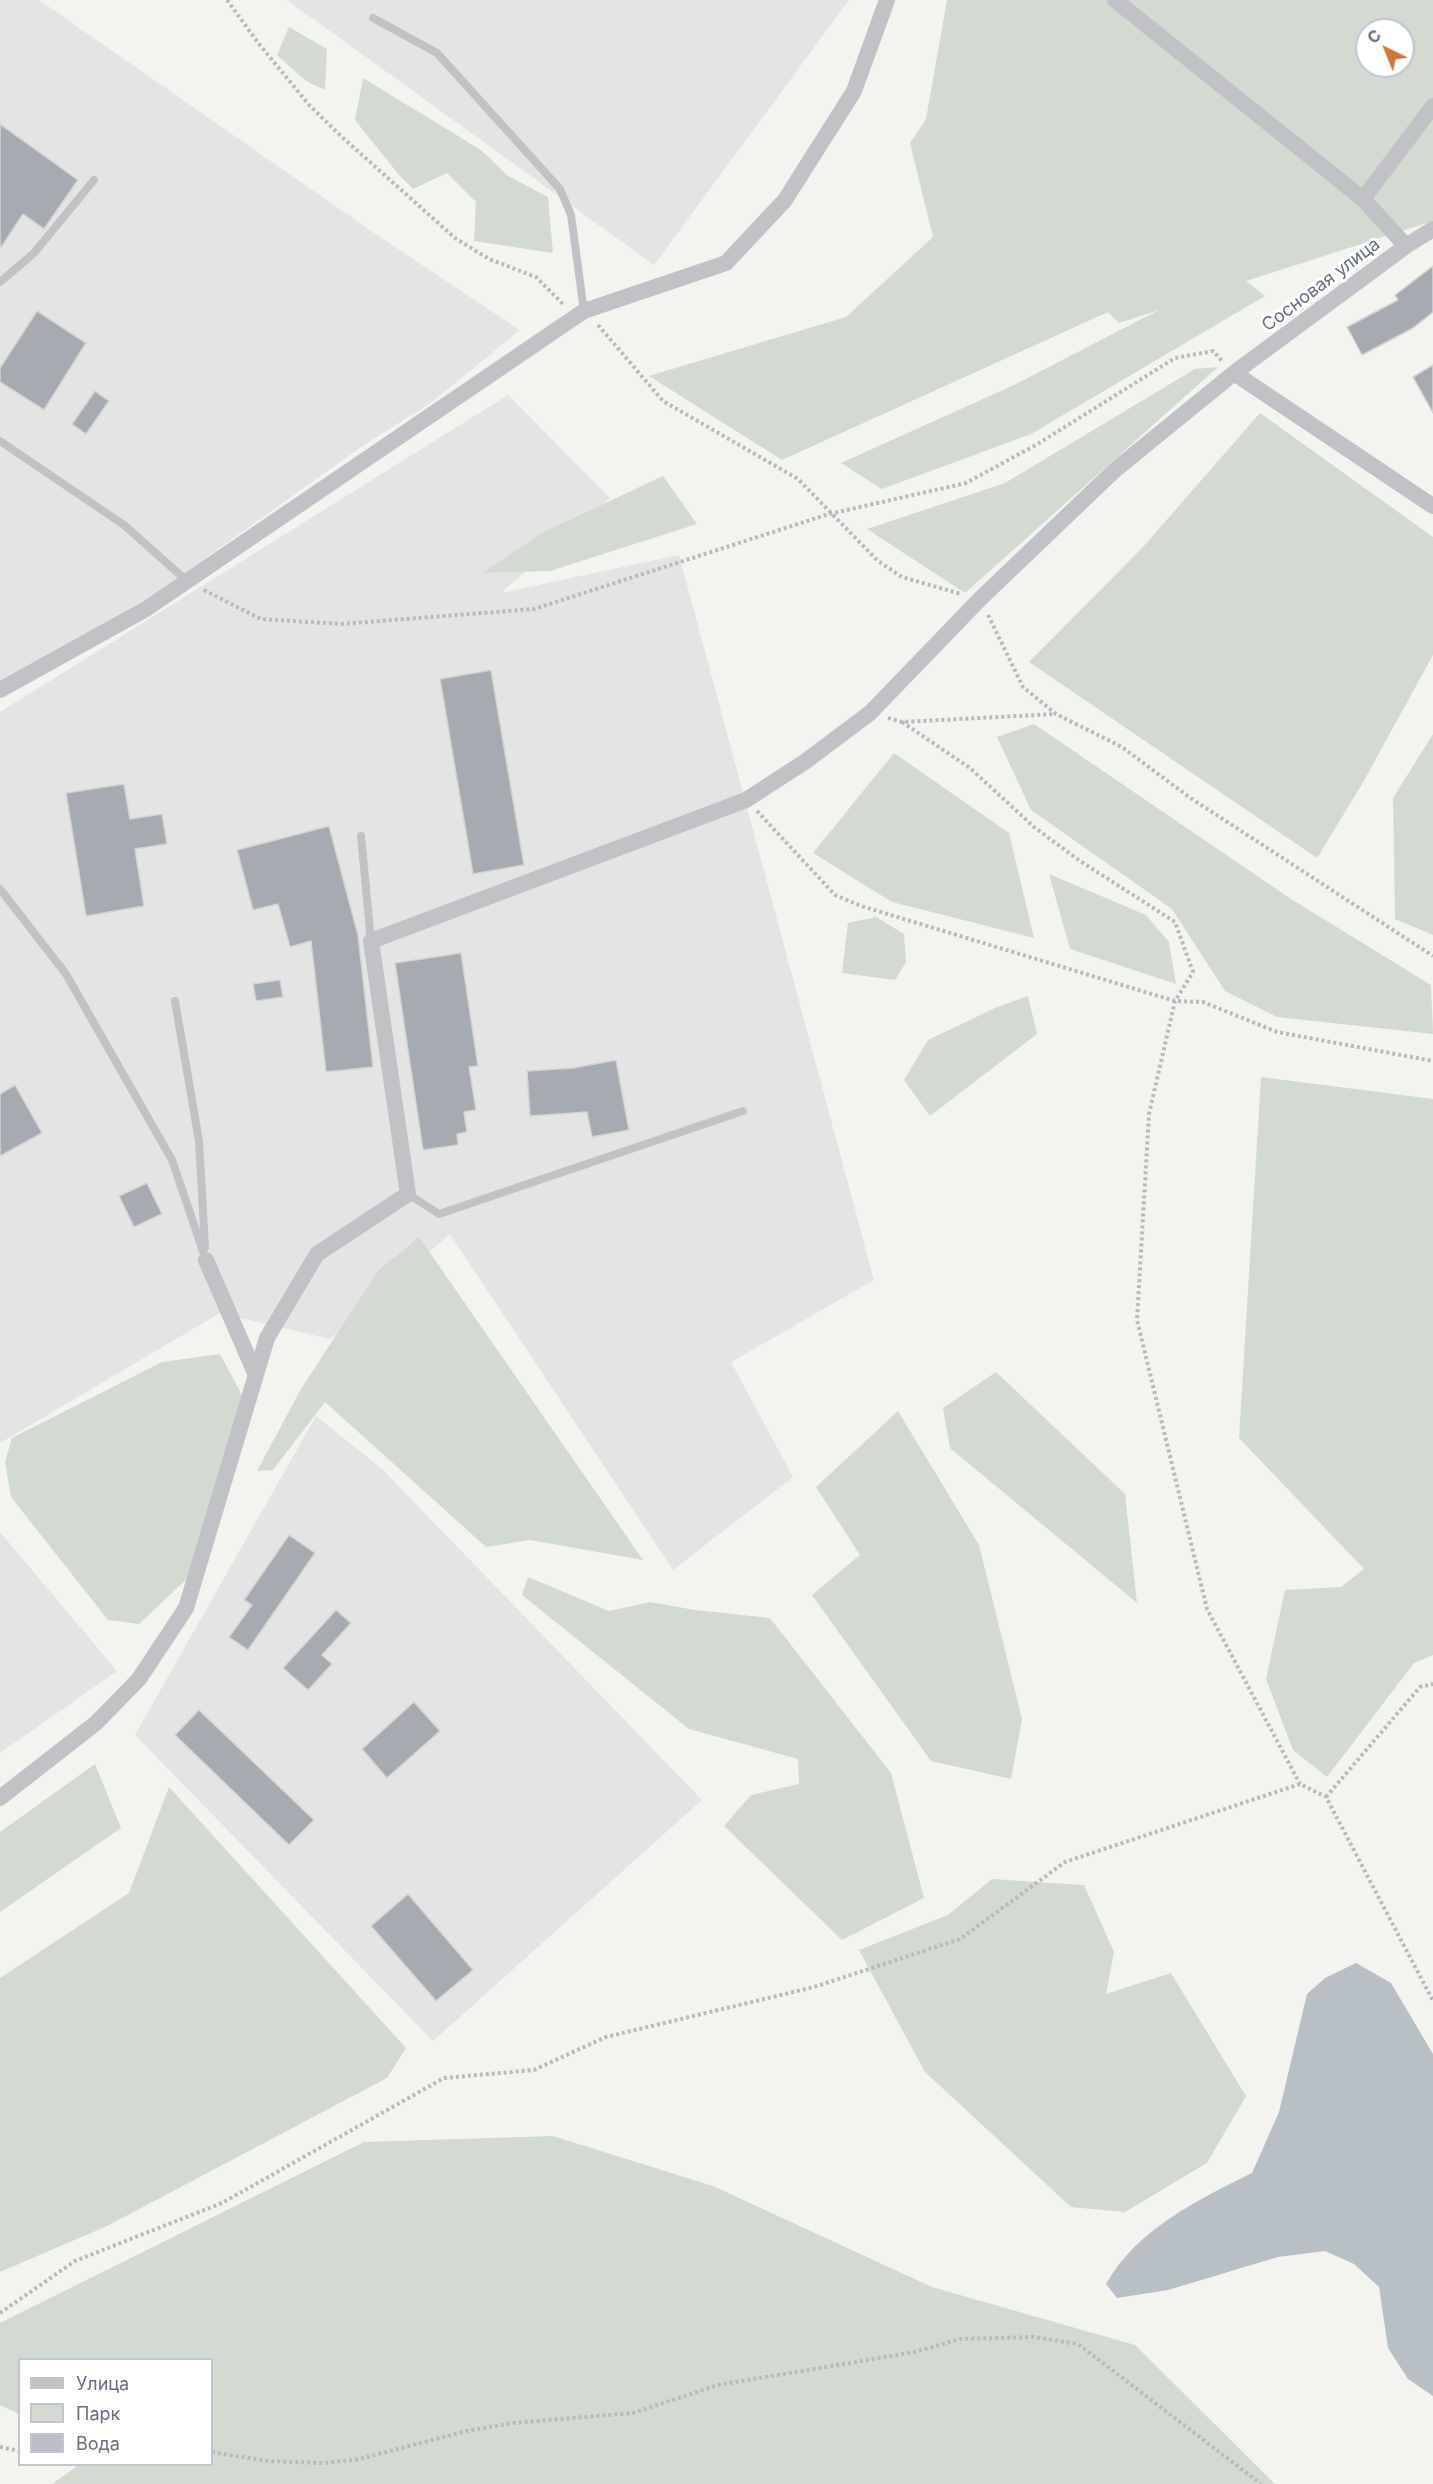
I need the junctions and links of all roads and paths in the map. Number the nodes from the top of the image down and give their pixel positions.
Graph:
1 (887, 0) edge
2 (1115, 0) edge
3 (373, 18) dead end
4 (1433, 106) edge
5 (93, 180) dead end
6 (1362, 199) junction
7 (1433, 229) edge
8 (1406, 246) junction
9 (0, 282) edge
10 (584, 311) junction
11 (1234, 374) junction
12 (0, 441) edge
13 (1433, 506) edge
14 (187, 581) junction
15 (980, 599) junction
16 (0, 690) edge
17 (870, 713) junction
18 (1056, 714) junction
19 (902, 722) junction
20 (746, 800) junction
21 (361, 836) dead end
22 (0, 889) edge
23 (371, 941) junction
24 (1433, 956) edge
25 (176, 1001) dead end
26 (1175, 1001) junction
27 (1433, 1061) edge
28 (743, 1111) dead end
29 (408, 1194) junction
30 (206, 1260) junction
31 (255, 1373) junction
32 (1433, 1684) edge
33 (1300, 1784) junction
34 (1326, 1797) junction
35 (0, 1798) edge
36 (1433, 2001) edge
37 (0, 2313) edge
38 (0, 2447) edge
39 (18, 2451) edge
40 (213, 2452) edge
41 (1261, 2484) edge

1 - 10 street
2 - 6 street
3 - 10 lane
4 - 6 street
5 - 9 lane
6 - 8 street
7 - 8 street, Сосновая улица
8 - 11 street, Сосновая улица
10 - 14 street
11 - 13 street
11 - 14 path
11 - 15 street, Сосновая улица
12 - 14 lane
14 - 16 street
15 - 17 street, Сосновая улица
15 - 18 path
17 - 19 path
17 - 20 street, Сосновая улица
18 - 19 path
18 - 24 path
19 - 26 path
20 - 23 street, Сосновая улица
20 - 26 path
21 - 23 lane
22 - 30 lane
23 - 29 street
25 - 30 lane
26 - 27 path
26 - 33 path
28 - 29 lane
29 - 31 street
30 - 31 street
31 - 35 street
32 - 34 path
33 - 34 path
33 - 37 path
34 - 36 path
38 - 39 path
40 - 41 path

